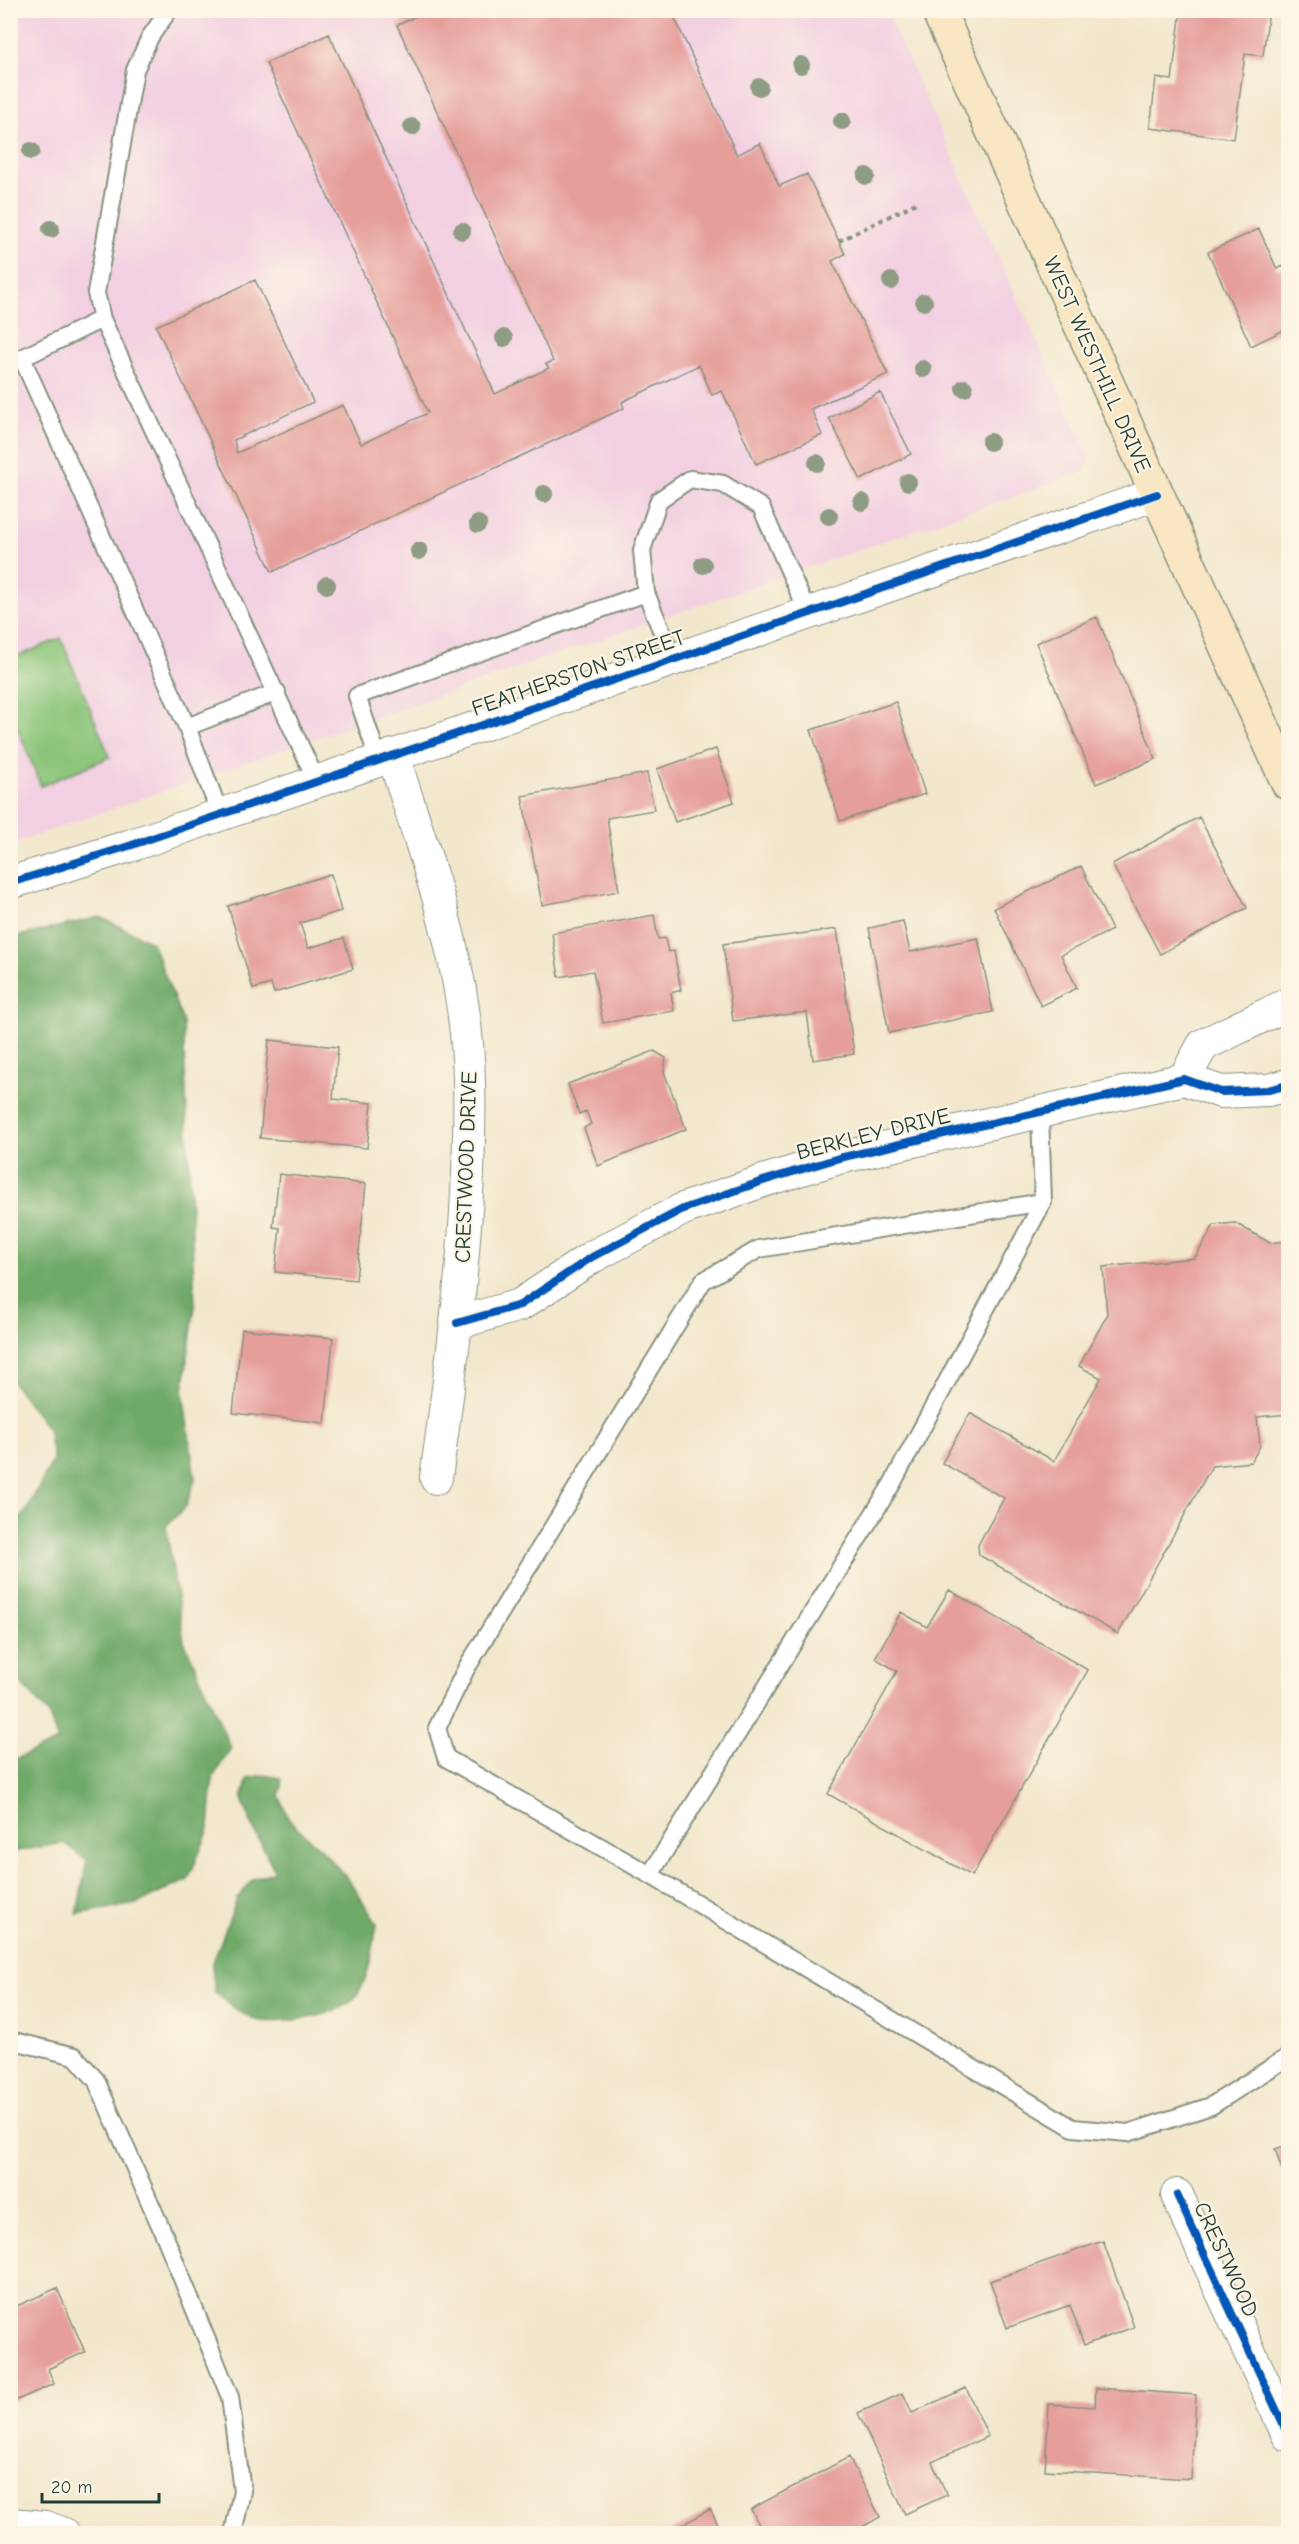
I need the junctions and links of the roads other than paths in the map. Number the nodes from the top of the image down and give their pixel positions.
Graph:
1 (169, 10) edge
2 (942, 12) edge
3 (102, 319) junction
4 (1157, 494) junction
5 (646, 593) junction
6 (808, 613) junction
7 (673, 658) junction
8 (277, 692) junction
9 (187, 727) junction
10 (386, 758) junction
11 (317, 782) junction
12 (1288, 783) edge
13 (220, 814) junction
14 (10, 883) edge
15 (1288, 1004) edge
16 (1184, 1079) junction
17 (1288, 1085) edge
18 (1040, 1112) junction
19 (1043, 1202) junction
20 (457, 1323) junction
21 (436, 1478) dead end
22 (650, 1875) junction
23 (10, 2040) edge
24 (1288, 2057) edge
25 (1178, 2195) dead end
26 (1288, 2435) edge
27 (10, 2524) edge
28 (64, 2534) edge
29 (232, 2534) edge

1 - 3 lane
2 - 4 street, WEST WESTHILL DRIVE
3 - 8 lane
3 - 9 lane
4 - 6 street, FEATHERSTON STREET
4 - 12 street, WEST WESTHILL DRIVE
5 - 6 lane
5 - 7 lane
5 - 10 lane
6 - 7 street, FEATHERSTON STREET
7 - 10 street, FEATHERSTON STREET
8 - 9 lane
8 - 11 lane
9 - 13 lane
10 - 11 street, FEATHERSTON STREET
10 - 20 street, CRESTWOOD DRIVE
11 - 13 street, FEATHERSTON STREET
13 - 14 street, FEATHERSTON STREET
15 - 16 street
16 - 17 street
16 - 18 street, BERKLEY DRIVE
18 - 19 lane
18 - 20 street, BERKLEY DRIVE
19 - 22 lane
19 - 22 lane
20 - 21 street, CRESTWOOD DRIVE
22 - 24 lane
23 - 29 lane
25 - 26 street, CRESTWOOD
27 - 28 street

